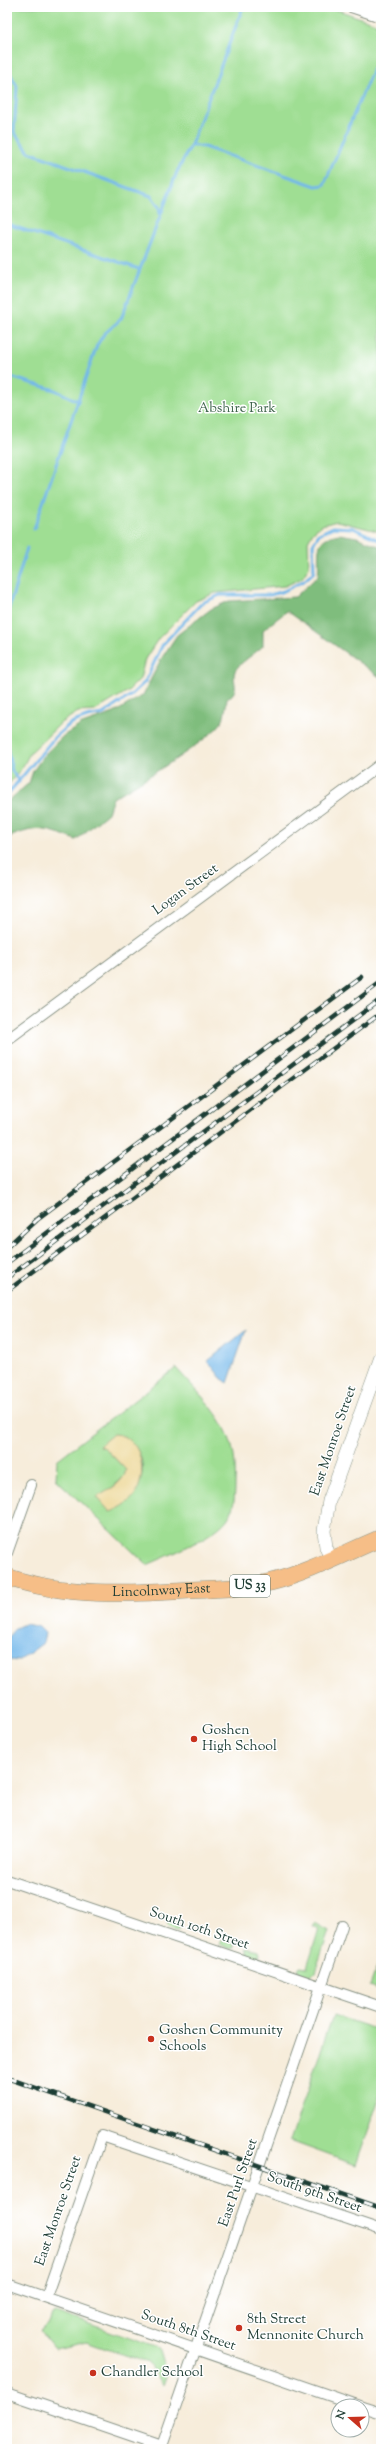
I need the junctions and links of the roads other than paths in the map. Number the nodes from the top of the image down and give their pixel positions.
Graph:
1 (351, 7) edge
2 (381, 17) edge
3 (381, 764) edge
4 (7, 1040) edge
5 (381, 1357) edge
6 (31, 1484) dead end
7 (381, 1538) edge
8 (7, 1553) edge
9 (331, 1560) junction
10 (7, 1577) edge
11 (7, 1880) edge
12 (342, 1926) dead end
13 (321, 1986) junction
14 (381, 2007) edge
15 (102, 2136) joint
16 (252, 2187) junction
17 (381, 2230) edge
18 (7, 2284) edge
19 (46, 2297) junction
20 (196, 2348) junction
21 (7, 2393) edge
22 (338, 2398) edge
23 (370, 2409) edge
24 (381, 2413) edge
25 (161, 2448) edge

1 - 2 street
3 - 4 street, Logan Street
5 - 9 street, East Monroe Street
6 - 8 street
7 - 9 highway, Lincolnway East / US 33
9 - 10 highway, Lincolnway East / US 33
11 - 13 street, South 10th Street
12 - 13 street, East Purl Street
13 - 14 street, South 10th Street
13 - 16 street, East Purl Street
15 - 16 street, South 9th Street
15 - 19 street, East Monroe Street
16 - 17 street, South 9th Street
16 - 20 street, East Purl Street
18 - 19 street, South 8th Street
19 - 20 street, South 8th Street
20 - 22 street, South 8th Street
20 - 25 street, East Purl Street
21 - 25 street
23 - 24 street, South 8th Street

